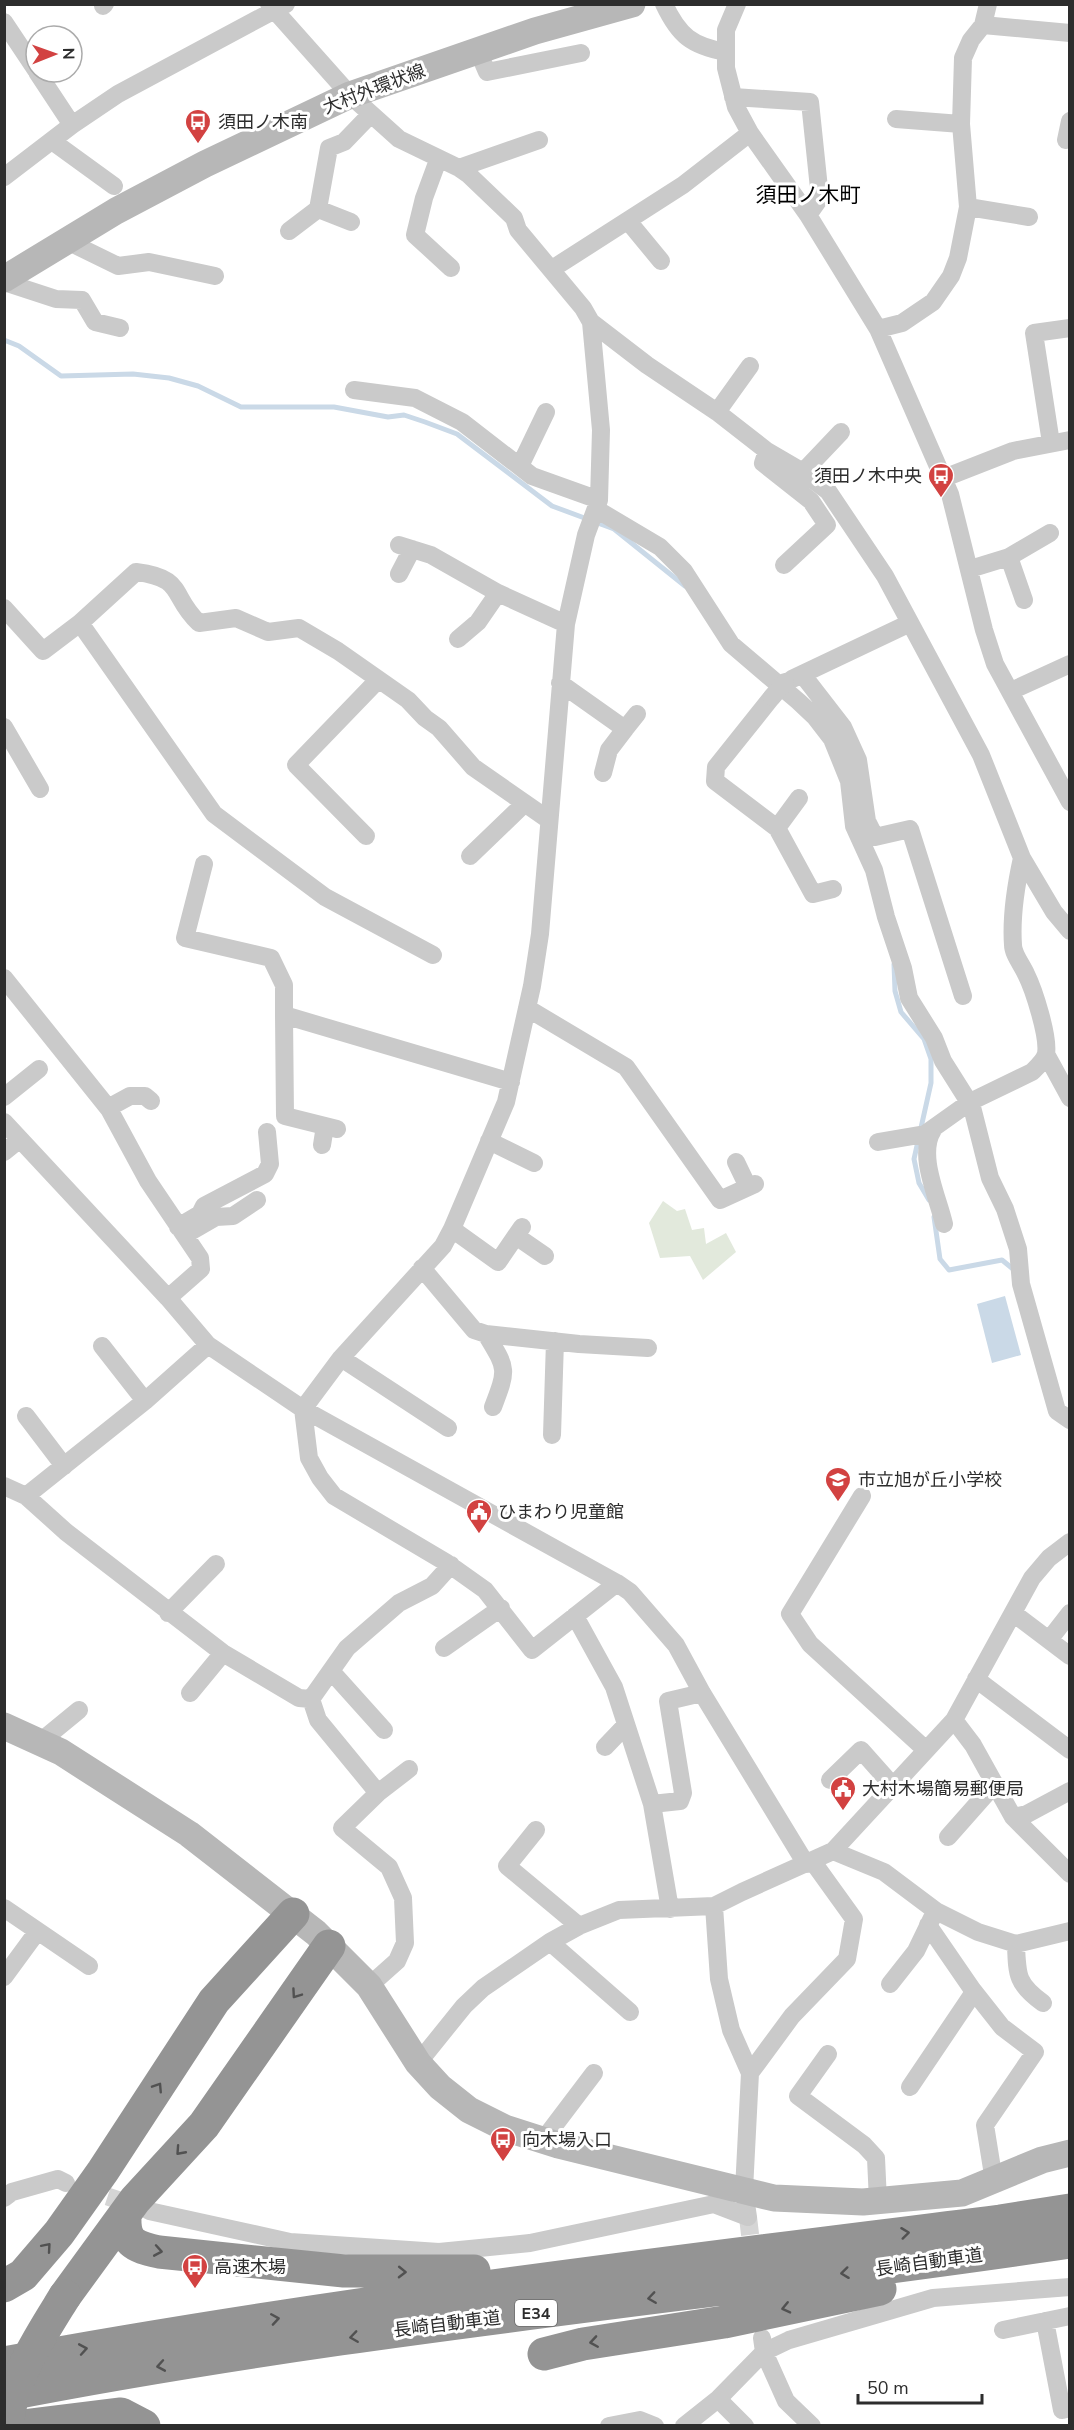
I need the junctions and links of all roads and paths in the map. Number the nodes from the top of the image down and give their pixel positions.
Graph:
1 (632, 4) edge
2 (664, 4) edge
3 (737, 4) edge
4 (988, 4) edge
5 (276, 7) edge
6 (4, 22) edge
7 (983, 25) junction
8 (1070, 33) edge
9 (478, 51) junction
10 (24, 52) edge
11 (726, 52) junction
12 (581, 53) dead end
13 (45, 84) edge
14 (350, 95) junction
15 (733, 97) junction
16 (371, 114) junction
17 (896, 119) dead end
18 (1070, 121) edge
19 (961, 124) junction
20 (72, 125) junction
21 (750, 133) junction
22 (539, 140) dead end
23 (1066, 140) dead end
24 (52, 141) junction
25 (438, 160) junction
26 (8, 168) edge
27 (459, 168) junction
28 (114, 186) dead end
29 (968, 207) junction
30 (318, 209) junction
31 (808, 215) junction
32 (1029, 217) dead end
33 (628, 221) junction
34 (351, 222) dead end
35 (289, 231) dead end
36 (67, 241) junction
37 (661, 261) dead end
38 (451, 268) dead end
39 (552, 269) junction
40 (215, 276) dead end
41 (4, 280) edge
42 (591, 322) junction
43 (120, 328) dead end
44 (1070, 328) edge
45 (878, 329) junction
46 (750, 366) dead end
47 (354, 390) dead end
48 (546, 411) dead end
49 (717, 412) junction
50 (842, 432) dead end
51 (1070, 440) edge
52 (1051, 443) junction
53 (767, 451) junction
54 (520, 466) junction
55 (803, 472) junction
56 (944, 478) junction
57 (596, 508) junction
58 (1050, 533) dead end
59 (1008, 557) junction
60 (784, 565) dead end
61 (970, 569) junction
62 (399, 574) dead end
63 (498, 593) junction
64 (1024, 600) dead end
65 (4, 608) edge
66 (80, 622) junction
67 (910, 623) junction
68 (566, 624) junction
69 (458, 639) dead end
70 (1070, 664) edge
71 (802, 674) junction
72 (378, 680) junction
73 (560, 683) junction
74 (1011, 691) junction
75 (637, 714) dead end
76 (4, 727) edge
77 (625, 729) junction
78 (603, 773) dead end
79 (40, 789) dead end
80 (799, 798) dead end
81 (1070, 802) edge
82 (525, 803) junction
83 (549, 820) junction
84 (777, 828) junction
85 (366, 836) dead end
86 (470, 856) dead end
87 (1022, 858) junction
88 (204, 864) dead end
89 (833, 889) dead end
90 (1070, 931) edge
91 (433, 955) dead end
92 (4, 978) edge
93 (963, 996) dead end
94 (527, 1008) junction
95 (284, 1015) junction
96 (1046, 1054) junction
97 (39, 1069) dead end
98 (511, 1082) junction
99 (4, 1097) edge
100 (1070, 1098) edge
101 (151, 1101) dead end
102 (970, 1102) junction
103 (108, 1108) junction
104 (4, 1122) edge
105 (267, 1132) dead end
106 (924, 1133) junction
107 (20, 1139) junction
108 (489, 1141) junction
109 (878, 1142) dead end
110 (322, 1146) dead end
111 (4, 1152) edge
112 (736, 1162) dead end
113 (534, 1163) dead end
114 (257, 1200) dead end
115 (944, 1224) dead end
116 (452, 1229) junction
117 (181, 1231) junction
118 (545, 1256) dead end
119 (422, 1268) junction
120 (168, 1298) junction
121 (486, 1334) junction
122 (555, 1341) junction
123 (102, 1346) dead end
124 (208, 1346) junction
125 (648, 1347) dead end
126 (341, 1358) junction
127 (145, 1401) junction
128 (493, 1407) dead end
129 (303, 1409) junction
130 (26, 1416) dead end
131 (1070, 1420) edge
132 (448, 1428) dead end
133 (552, 1434) dead end
134 (64, 1466) junction
135 (4, 1486) edge
136 (26, 1496) junction
137 (862, 1496) dead end
138 (1070, 1542) edge
139 (216, 1564) dead end
140 (451, 1565) junction
141 (617, 1583) junction
142 (501, 1608) junction
143 (168, 1612) junction
144 (1013, 1613) junction
145 (1070, 1613) edge
146 (575, 1616) junction
147 (1048, 1640) junction
148 (444, 1648) dead end
149 (224, 1653) junction
150 (1070, 1656) edge
151 (331, 1671) junction
152 (976, 1679) junction
153 (190, 1693) dead end
154 (702, 1693) junction
155 (311, 1699) junction
156 (79, 1710) dead end
157 (954, 1720) junction
158 (626, 1725) junction
159 (4, 1726) edge
160 (384, 1730) dead end
161 (40, 1742) junction
162 (605, 1747) dead end
163 (926, 1750) junction
164 (1070, 1750) edge
165 (409, 1769) dead end
166 (830, 1780) dead end
167 (994, 1785) junction
168 (893, 1786) junction
169 (1070, 1791) edge
170 (378, 1793) junction
171 (652, 1804) junction
172 (1013, 1817) junction
173 (536, 1830) dead end
174 (948, 1837) dead end
175 (834, 1851) junction
176 (809, 1863) junction
177 (1070, 1874) edge
178 (714, 1906) junction
179 (4, 1908) edge
180 (670, 1909) junction
181 (293, 1914) junction
182 (932, 1918) junction
183 (579, 1926) junction
184 (1070, 1931) edge
185 (37, 1932) junction
186 (550, 1942) junction
187 (1016, 1944) junction
188 (329, 1946) junction
189 (89, 1966) dead end
190 (4, 1977) edge
191 (890, 1984) dead end
192 (369, 1986) junction
193 (974, 1992) junction
194 (1043, 2003) dead end
195 (630, 2012) dead end
196 (828, 2054) dead end
197 (418, 2063) junction
198 (594, 2073) dead end
199 (750, 2073) junction
200 (910, 2087) dead end
201 (544, 2139) junction
202 (1070, 2153) edge
203 (103, 2171) junction
204 (994, 2181) junction
205 (66, 2183) tunnel mouth
206 (744, 2190) junction
207 (4, 2198) edge
208 (878, 2201) junction
209 (1070, 2210) edge
210 (137, 2212) junction
211 (847, 2241) junction
212 (1070, 2242) edge
213 (1070, 2249) edge
214 (4, 2286) edge
215 (1070, 2287) edge
216 (56, 2295) junction
217 (1070, 2316) edge
218 (1045, 2322) junction
219 (1003, 2330) dead end
220 (763, 2345) junction
221 (544, 2354) dead end
222 (4, 2363) edge
223 (4, 2375) edge
224 (4, 2395) edge
225 (718, 2399) junction
226 (1070, 2408) edge
227 (7, 2426) edge
228 (24, 2426) edge
229 (144, 2426) edge
230 (609, 2426) edge
231 (655, 2426) edge
232 (684, 2426) edge
233 (745, 2426) edge
234 (812, 2426) edge

1 - 9 street, 大村外環状線
2 - 11 street
3 - 11 street
4 - 7 street
5 - 14 street
5 - 20 street
6 - 10 street
7 - 8 street
7 - 19 street
9 - 12 street
9 - 14 street, 大村外環状線
11 - 15 street
13 - 20 street
14 - 16 street
14 - 36 street, 大村外環状線
15 - 21 street
15 - 31 street
16 - 25 street
16 - 30 street
17 - 19 street
18 - 23 street
19 - 29 street
20 - 24 street
21 - 31 street
21 - 33 street
22 - 27 street
24 - 26 street
24 - 28 street
25 - 27 street
25 - 38 street
27 - 39 street
29 - 32 street
29 - 45 street
30 - 34 street
30 - 35 street
31 - 45 street
33 - 37 street
33 - 39 street
36 - 40 street
36 - 41 street, 大村外環状線
39 - 42 street
41 - 43 street
42 - 49 street
42 - 57 street
44 - 52 street
45 - 56 street
46 - 49 street
47 - 54 street
48 - 54 street
49 - 53 street
50 - 55 street
51 - 52 street
52 - 56 street
53 - 55 street
53 - 60 street
54 - 57 street
55 - 67 street
56 - 61 street
57 - 68 street
57 - 102 street
58 - 59 street
59 - 61 street
59 - 64 street
61 - 74 street
62 - 63 street
63 - 68 street
63 - 69 street
65 - 66 street
66 - 72 street
66 - 91 street
67 - 71 street
67 - 87 street
68 - 73 street
70 - 74 street
71 - 84 street, bridge
71 - 93 street
72 - 82 street
72 - 85 street
73 - 77 street
73 - 83 street
74 - 81 street
75 - 77 street
76 - 79 street
77 - 78 street
80 - 84 street
82 - 83 street
82 - 86 street
83 - 94 street
84 - 89 street
87 - 90 street
87 - 96 street
88 - 95 street
92 - 103 street
94 - 98 street
94 - 112 street
95 - 98 street
95 - 110 street
96 - 100 street
96 - 102 street
97 - 99 street
98 - 108 street
101 - 103 street
102 - 106 street
102 - 131 street
103 - 117 street
104 - 107 street
105 - 117 street
106 - 109 street
106 - 115 street
107 - 111 street
107 - 120 street
108 - 113 street
108 - 116 street
114 - 117 street
116 - 118 street
116 - 119 street
117 - 120 street
119 - 121 street
119 - 126 street
120 - 124 street
121 - 122 street
121 - 128 street
122 - 125 street
122 - 133 street
123 - 127 street
124 - 127 street
124 - 129 street
126 - 129 street
126 - 132 street
127 - 134 street
129 - 140 street
129 - 141 street
130 - 134 street
134 - 136 street
135 - 136 street
136 - 143 street
137 - 163 street
138 - 144 street
139 - 143 street
140 - 142 street
140 - 151 street
141 - 146 street
141 - 154 street
142 - 146 street
142 - 148 street
143 - 149 street
144 - 147 street
144 - 152 street
145 - 147 street
146 - 158 street
147 - 150 street
149 - 153 street
149 - 155 street
151 - 155 street
151 - 160 street
152 - 157 street
152 - 164 street
154 - 171 street
154 - 176 street
155 - 170 street
156 - 161 street
157 - 163 street
157 - 167 street
158 - 162 street
158 - 171 street
159 - 161 street
161 - 181 street
163 - 168 street
165 - 170 street
166 - 168 street
167 - 172 street
167 - 174 street
168 - 175 street
169 - 172 street
170 - 192 street
171 - 180 street
172 - 177 street
173 - 183 street
175 - 176 street
175 - 182 street
176 - 178 street
176 - 199 street
178 - 180 street
178 - 199 street
179 - 185 street
180 - 183 street
181 - 188 street
203 -> 181 highway
182 - 187 street
182 - 191 street
182 - 193 street
183 - 186 street
184 - 187 street
185 - 189 street
185 - 190 street
186 - 195 street
186 - 197 street
187 - 194 street
188 - 192 street
188 -> 210 highway
192 - 197 street
193 - 200 street
193 - 204 street
196 - 208 street
197 - 201 street
198 - 201 street
199 - 206 street
201 - 206 street
202 - 204 street
214 -> 203 highway
203 - 216 highway
204 - 208 street
205 - 207 street
206 - 208 street
206 - 210 street
211 -> 209 highway, 長崎自動車道 / E34
210 -> 211 highway
210 - 216 highway
222 -> 211 highway, 長崎自動車道 / E34
212 -> 224 highway, 長崎自動車道 / E34
213 -> 221 highway
215 - 220 street
216 - 223 highway
216 - 227 highway, bridge
217 - 218 street
218 - 219 street
218 - 226 street
220 - 225 street
220 - 234 street
225 - 232 street
225 - 233 street
228 - 229 highway
230 - 231 street

